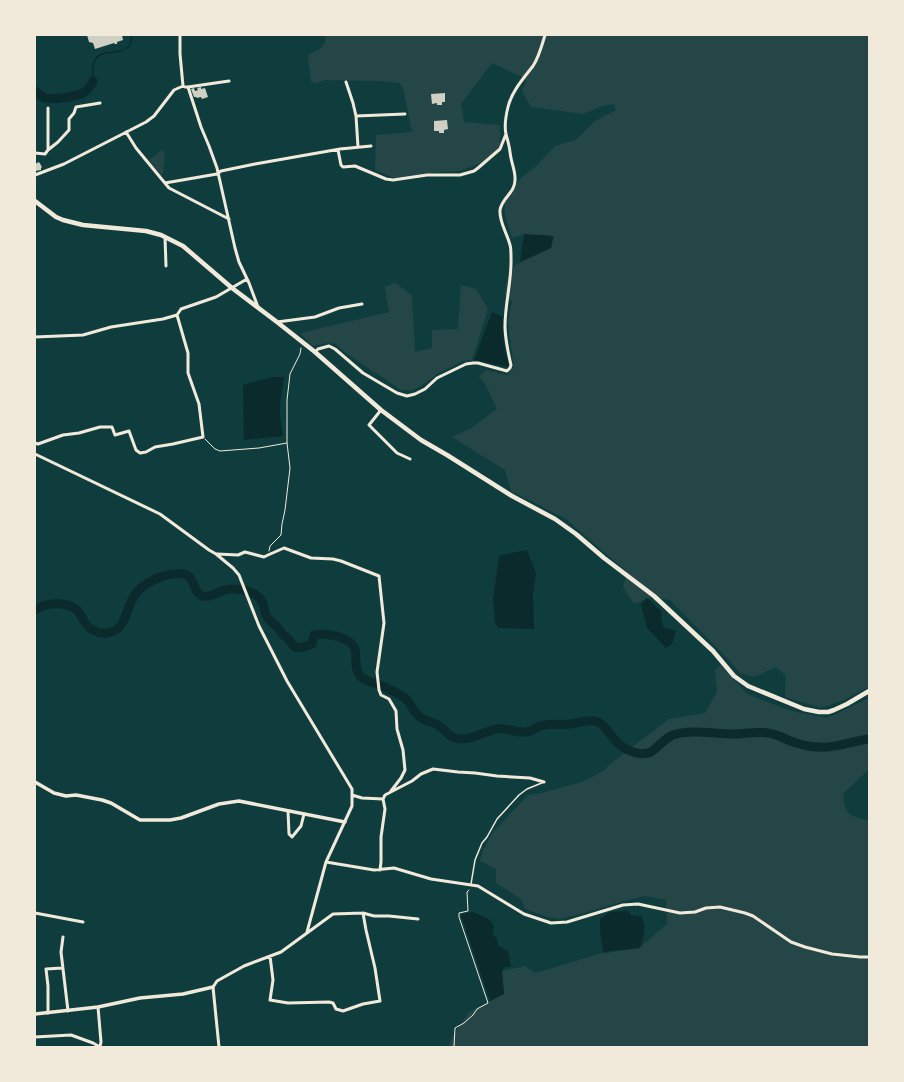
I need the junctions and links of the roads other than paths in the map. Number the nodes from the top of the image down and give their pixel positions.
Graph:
1 (180, 35) edge
2 (545, 35) edge
3 (229, 81) dead end
4 (346, 82) dead end
5 (183, 86) junction
6 (188, 87) junction
7 (100, 103) dead end
8 (48, 108) dead end
9 (405, 114) dead end
10 (356, 116) junction
11 (126, 132) junction
12 (506, 134) junction
13 (371, 146) dead end
14 (358, 147) junction
15 (48, 150) junction
16 (338, 150) junction
17 (35, 153) edge
18 (219, 173) junction
19 (35, 175) edge
20 (165, 183) junction
21 (35, 201) edge
22 (229, 219) junction
23 (165, 237) junction
24 (166, 266) dead end
25 (247, 279) junction
26 (232, 288) junction
27 (362, 304) dead end
28 (258, 307) junction
29 (177, 315) junction
30 (277, 322) junction
31 (35, 337) edge
32 (315, 352) junction
33 (381, 410) junction
34 (35, 443) edge
35 (35, 454) edge
36 (410, 459) dead end
37 (216, 554) junction
38 (869, 691) edge
39 (35, 782) edge
40 (544, 782) joint
41 (391, 791) junction
42 (352, 795) junction
43 (383, 799) junction
44 (288, 811) junction
45 (304, 814) junction
46 (345, 822) junction
47 (326, 862) junction
48 (380, 870) junction
49 (471, 885) junction
50 (363, 913) junction
51 (35, 914) edge
52 (418, 919) dead end
53 (82, 922) dead end
54 (307, 932) junction
55 (63, 937) dead end
56 (270, 956) junction
57 (869, 957) edge
58 (62, 968) junction
59 (213, 987) junction
60 (98, 1007) junction
61 (68, 1011) junction
62 (48, 1013) junction
63 (35, 1014) edge
64 (35, 1037) edge
65 (219, 1047) edge

1 - 5 street
2 - 12 street
3 - 6 street
4 - 10 street
5 - 6 street
5 - 11 street
6 - 18 street
7 - 15 street
8 - 15 street
9 - 10 street
10 - 14 street
11 - 19 street
11 - 20 street
12 - 16 street
12 - 32 street
13 - 14 street
14 - 16 street
15 - 17 street
16 - 18 street
18 - 20 street
18 - 22 street
20 - 22 street
21 - 23 main road
22 - 25 street
23 - 24 street
23 - 26 main road
25 - 26 street
25 - 28 street
26 - 28 main road
26 - 29 street
27 - 30 street
28 - 30 main road
29 - 31 street
29 - 34 street
30 - 32 main road
32 - 33 main road
33 - 36 street
33 - 38 main road
35 - 37 street
37 - 41 street
37 - 42 street
39 - 44 street
40 - 41 street
40 - 49 lane
41 - 43 street
42 - 43 street
42 - 46 street
43 - 48 street
44 - 45 street
44 - 45 street
45 - 46 street
46 - 47 street
47 - 48 street
47 - 54 street
48 - 49 street
49 - 57 street
50 - 52 street
50 - 54 street
50 - 56 street
51 - 53 street
54 - 56 street
55 - 58 street
56 - 59 street
58 - 61 street
58 - 62 street
59 - 60 street
59 - 65 street
60 - 61 street
60 - 64 street
61 - 62 street
62 - 63 street

